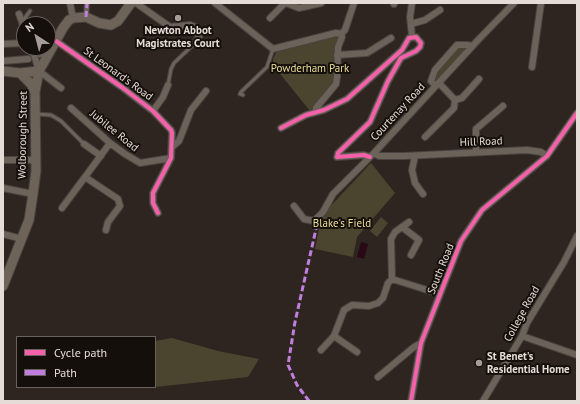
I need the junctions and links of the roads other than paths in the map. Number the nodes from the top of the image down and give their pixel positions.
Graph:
1 (70, 3) edge
2 (87, 3) edge
3 (131, 3) edge
4 (136, 3) edge
5 (215, 3) edge
6 (285, 3) edge
7 (321, 3) edge
8 (354, 3) edge
9 (412, 3) edge
10 (514, 3) edge
11 (541, 3) edge
12 (145, 6) edge
13 (440, 10) dead end
14 (30, 11) dead end
15 (28, 16) edge
16 (86, 17) junction
17 (73, 18) junction
18 (270, 18) dead end
19 (411, 24) junction
20 (341, 34) junction
21 (412, 36) junction
22 (391, 38) dead end
23 (56, 42) edge
24 (16, 43) edge
25 (3, 44) edge
26 (194, 44) joint
27 (56, 45) edge
28 (472, 46) junction
29 (273, 49) junction
30 (337, 54) junction
31 (35, 56) edge
32 (48, 56) edge
33 (28, 60) dead end
34 (6, 61) edge
35 (532, 66) dead end
36 (39, 71) junction
37 (6, 72) edge
38 (20, 73) junction
39 (479, 79) dead end
40 (168, 85) joint
41 (438, 85) junction
42 (61, 88) dead end
43 (206, 91) dead end
44 (35, 92) junction
45 (243, 95) dead end
46 (455, 100) junction
47 (503, 106) dead end
48 (71, 108) dead end
49 (153, 111) junction
50 (316, 111) junction
51 (577, 113) edge
52 (35, 114) junction
53 (489, 118) junction
54 (493, 123) dead end
55 (280, 128) dead end
56 (425, 137) dead end
57 (110, 143) junction
58 (84, 144) joint
59 (172, 147) junction
60 (476, 152) junction
61 (372, 155) junction
62 (101, 156) junction
63 (415, 156) junction
64 (547, 156) junction
65 (171, 158) junction
66 (3, 160) edge
67 (36, 160) junction
68 (85, 177) junction
69 (3, 188) edge
70 (33, 194) junction
71 (423, 194) dead end
72 (294, 206) dead end
73 (62, 208) dead end
74 (158, 213) dead end
75 (409, 222) dead end
76 (402, 227) junction
77 (106, 230) dead end
78 (3, 234) edge
79 (577, 236) edge
80 (22, 238) junction
81 (411, 255) dead end
82 (392, 279) junction
83 (3, 286) edge
84 (440, 294) junction
85 (334, 336) junction
86 (522, 336) junction
87 (421, 343) junction
88 (320, 350) dead end
89 (357, 352) dead end
90 (577, 355) edge
91 (378, 377) dead end
92 (412, 401) edge
93 (483, 401) edge

1 - 17 street
2 - 16 street
3 - 16 main road
4 - 12 street
5 - 29 street
6 - 7 street
6 - 18 street
8 - 20 street
9 - 19 street
10 - 28 street, Courtenay Road
11 - 35 street
12 - 26 street
13 - 19 street
14 - 15 lane
16 - 17 main road
17 - 23 main road, Wolborough Street
19 - 21 street
20 - 29 street
20 - 30 street
21 - 50 street
21 - 61 street, Hill Road
22 - 30 street
24 - 25 street
26 - 40 lane
27 - 49 street, St Leonard's Road
28 - 41 street, Courtenay Road
28 - 41 street, Courtenay Road
29 - 45 lane
30 - 50 street
31 - 36 street
32 - 36 main road, Wolborough Street
33 - 34 street
34 - 37 street
36 - 38 main road
36 - 42 street
36 - 44 main road, Wolborough Street
37 - 38 main road
38 - 44 main road
39 - 46 street
40 - 49 street
41 - 46 street
41 - 61 street, Courtenay Road
43 - 59 street
44 - 52 main road, Wolborough Street
46 - 56 street
47 - 53 street
48 - 57 street, Jubilee Road
49 - 59 street, St Leonard's Road
50 - 55 street
51 - 64 street, South Road
52 - 58 lane
52 - 67 main road, Wolborough Street
53 - 54 street
53 - 60 street
57 - 62 street
57 - 65 street, Jubilee Road
58 - 62 street
59 - 65 street, St Leonard's Road
60 - 63 street, Hill Road
60 - 64 street, Hill Road
61 - 63 street, Hill Road
61 - 72 street, Courtenay Road
62 - 68 street
63 - 71 street
64 - 84 street, South Road
65 - 74 street, St Leonard's Road
66 - 67 street
67 - 70 main road, Wolborough Street
68 - 73 street
68 - 77 street
69 - 70 street
70 - 80 main road, Wolborough Street
75 - 76 street
76 - 81 street
76 - 82 street
78 - 80 street
79 - 86 street, College Road
80 - 83 main road, Wolborough Street
82 - 84 street
82 - 85 street
84 - 87 street, South Road
85 - 88 street
85 - 89 street
86 - 90 street
86 - 93 street, College Road
87 - 91 street
87 - 92 street, South Road

